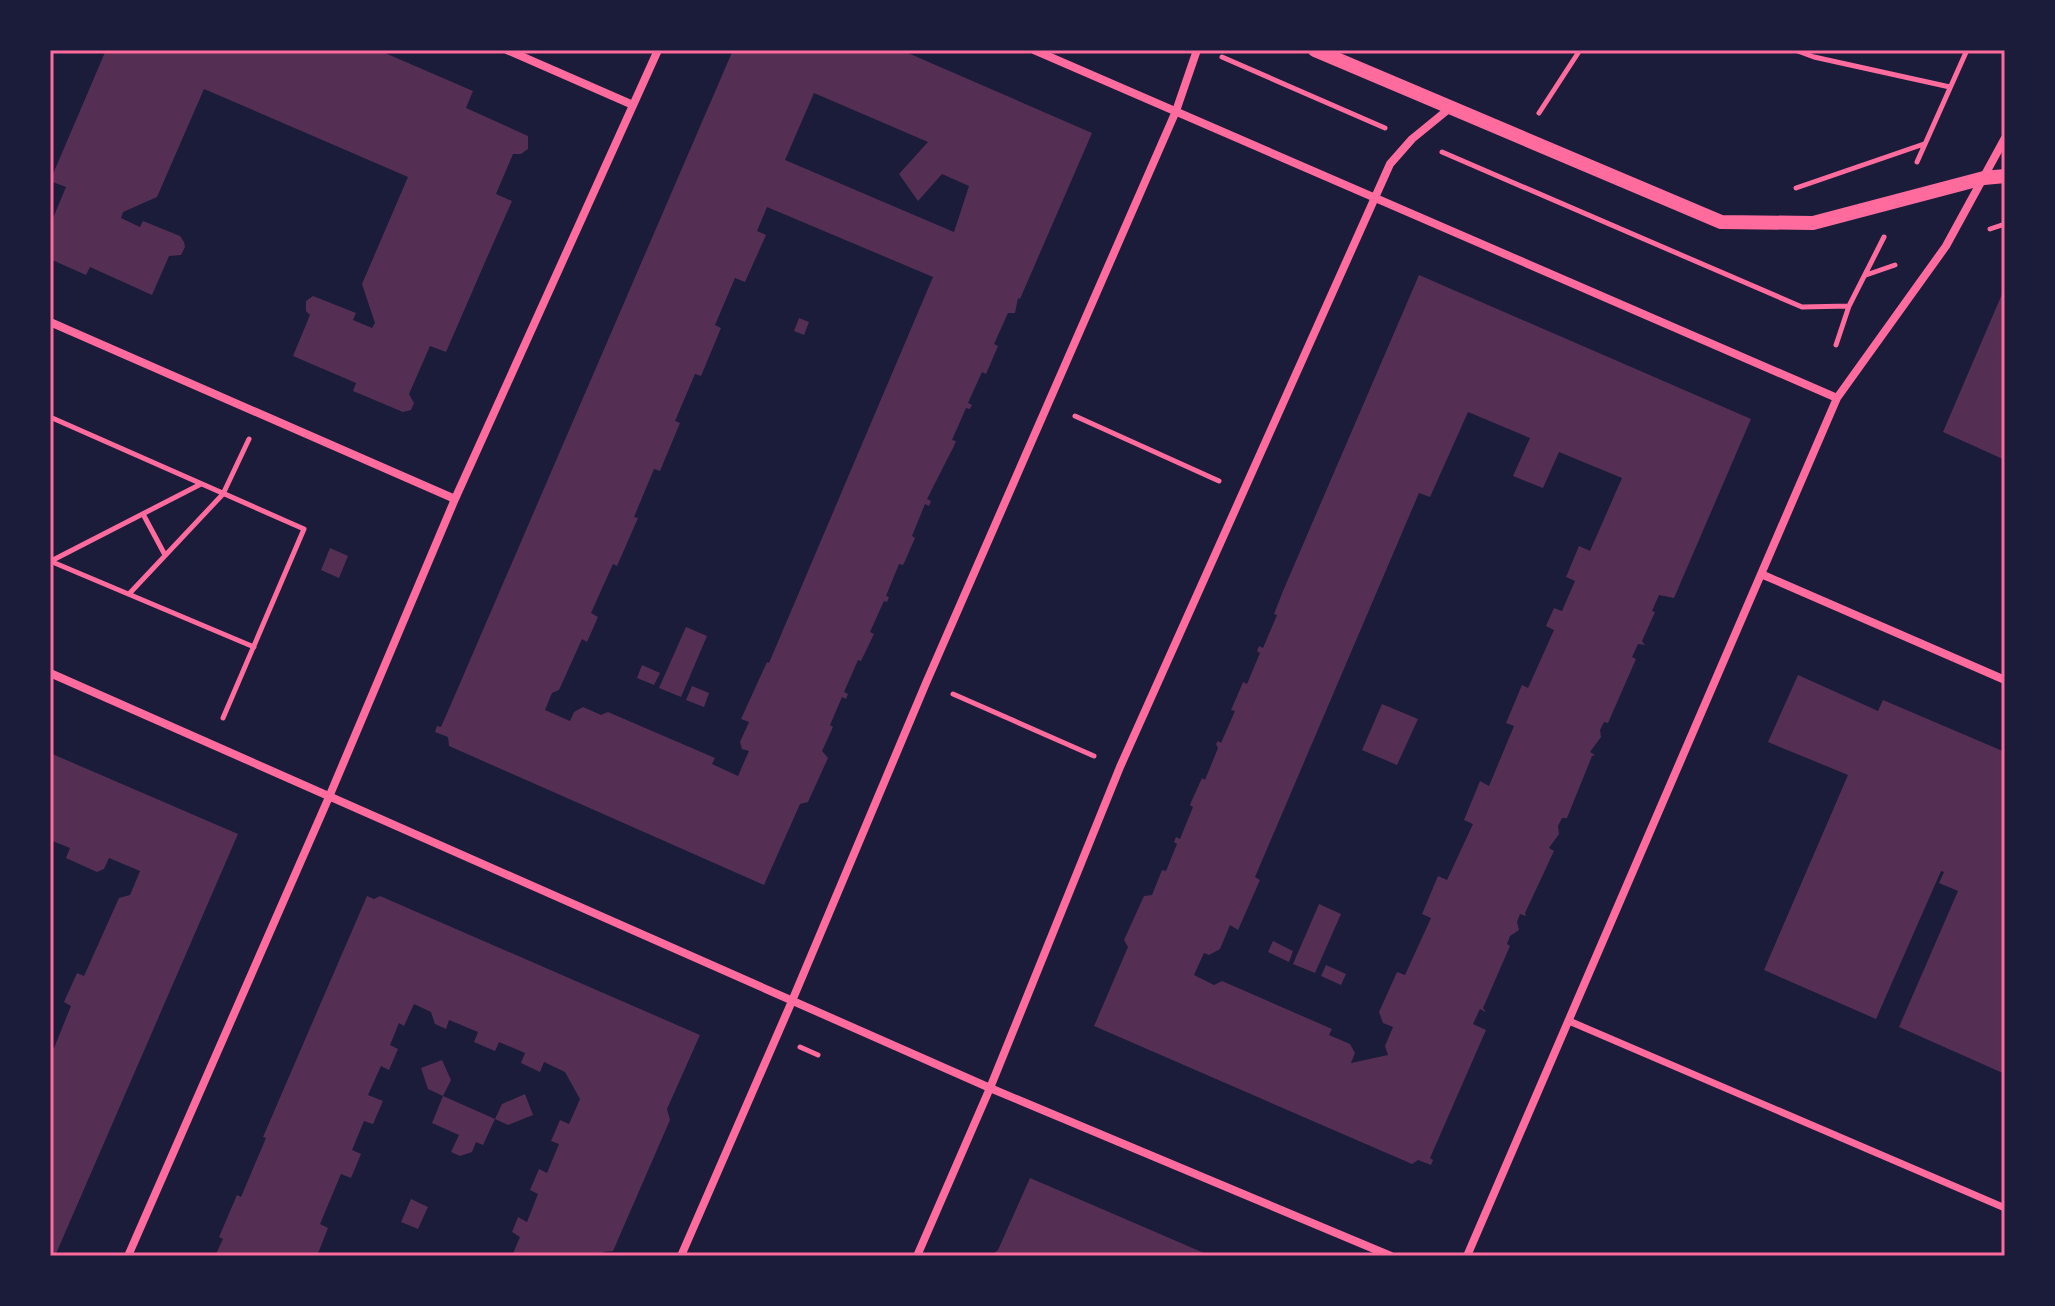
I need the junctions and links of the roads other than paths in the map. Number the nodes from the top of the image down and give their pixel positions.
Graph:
1 (507, 50) edge
2 (658, 50) edge
3 (1034, 50) edge
4 (1197, 50) edge
5 (1315, 50) edge
6 (633, 105) junction
7 (1450, 108) junction
8 (1176, 111) junction
9 (2005, 138) edge
10 (2005, 176) edge
11 (1984, 178) junction
12 (1375, 196) junction
13 (50, 322) edge
14 (1837, 398) junction
15 (455, 499) junction
16 (1761, 574) junction
17 (50, 673) edge
18 (2005, 680) edge
19 (329, 797) junction
20 (792, 1001) junction
21 (1569, 1021) junction
22 (990, 1088) junction
23 (2005, 1208) edge
24 (128, 1256) edge
25 (681, 1256) edge
26 (917, 1256) edge
27 (1391, 1256) edge
28 (1467, 1256) edge

1 - 6 street
2 - 6 street
3 - 8 street
4 - 8 street
5 - 7 street
6 - 15 street
7 - 11 street
7 - 12 street
8 - 12 street
8 - 20 street
9 - 11 street
10 - 11 street
11 - 14 street
12 - 14 street
12 - 22 street
13 - 15 street
14 - 16 street
15 - 19 street
16 - 18 street
16 - 21 street
17 - 19 street
19 - 20 street
19 - 24 street
20 - 22 street
20 - 25 street
21 - 23 street
21 - 28 street
22 - 26 street
22 - 27 street

